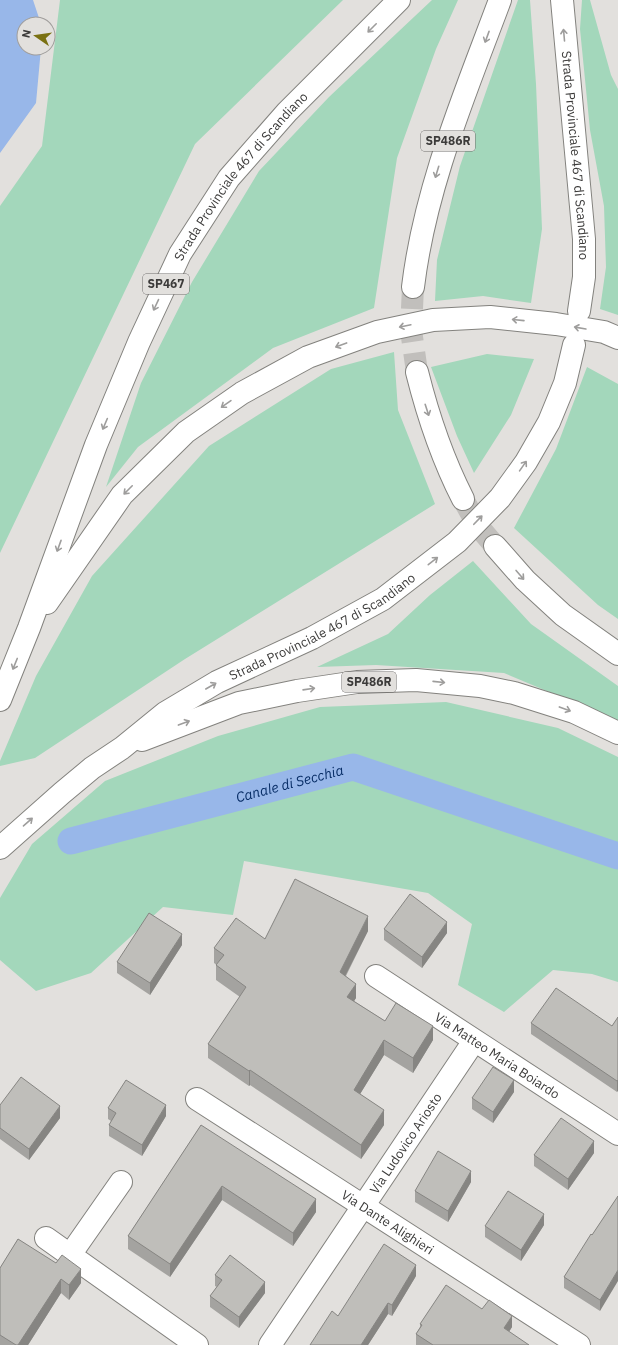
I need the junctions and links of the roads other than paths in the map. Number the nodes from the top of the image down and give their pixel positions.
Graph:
1 (400, 0) edge
2 (500, 0) edge
3 (562, 0) edge
4 (413, 287) tunnel mouth
5 (579, 311) dead end
6 (618, 338) edge
7 (574, 345) dead end
8 (417, 372) tunnel mouth
9 (463, 499) tunnel mouth
10 (495, 546) tunnel mouth
11 (29, 628) junction
12 (618, 654) edge
13 (0, 700) edge
14 (618, 732) edge
15 (122, 748) junction
16 (0, 848) edge
17 (376, 976) dead end
18 (474, 1041) junction
19 (197, 1099) dead end
20 (618, 1134) edge
21 (121, 1182) dead end
22 (363, 1206) junction
23 (46, 1238) dead end
24 (70, 1255) junction
25 (197, 1345) edge
26 (270, 1345) edge
27 (579, 1345) edge

1 -> 11 main road, Strada Provinciale 467 di Scandiano / SP467
2 -> 4 main road, SP486R
5 -> 3 main road, Strada Provinciale 467 di Scandiano
6 -> 11 main road
15 -> 7 main road, Strada Provinciale 467 di Scandiano
8 -> 9 main road
10 -> 12 main road
11 -> 13 main road, SP467
15 -> 14 main road, SP486R
16 -> 15 main road, Strada Provinciale 467 di Scandiano
17 - 18 main road, Via Matteo Maria Boiardo
18 - 20 main road, Via Matteo Maria Boiardo
18 - 22 main road, Via Ludovico Ariosto
19 - 22 main road, Via Dante Alighieri
21 - 24 main road
22 - 26 main road, Via Ludovico Ariosto
22 - 27 main road, Via Dante Alighieri
23 - 24 main road
24 - 25 main road

